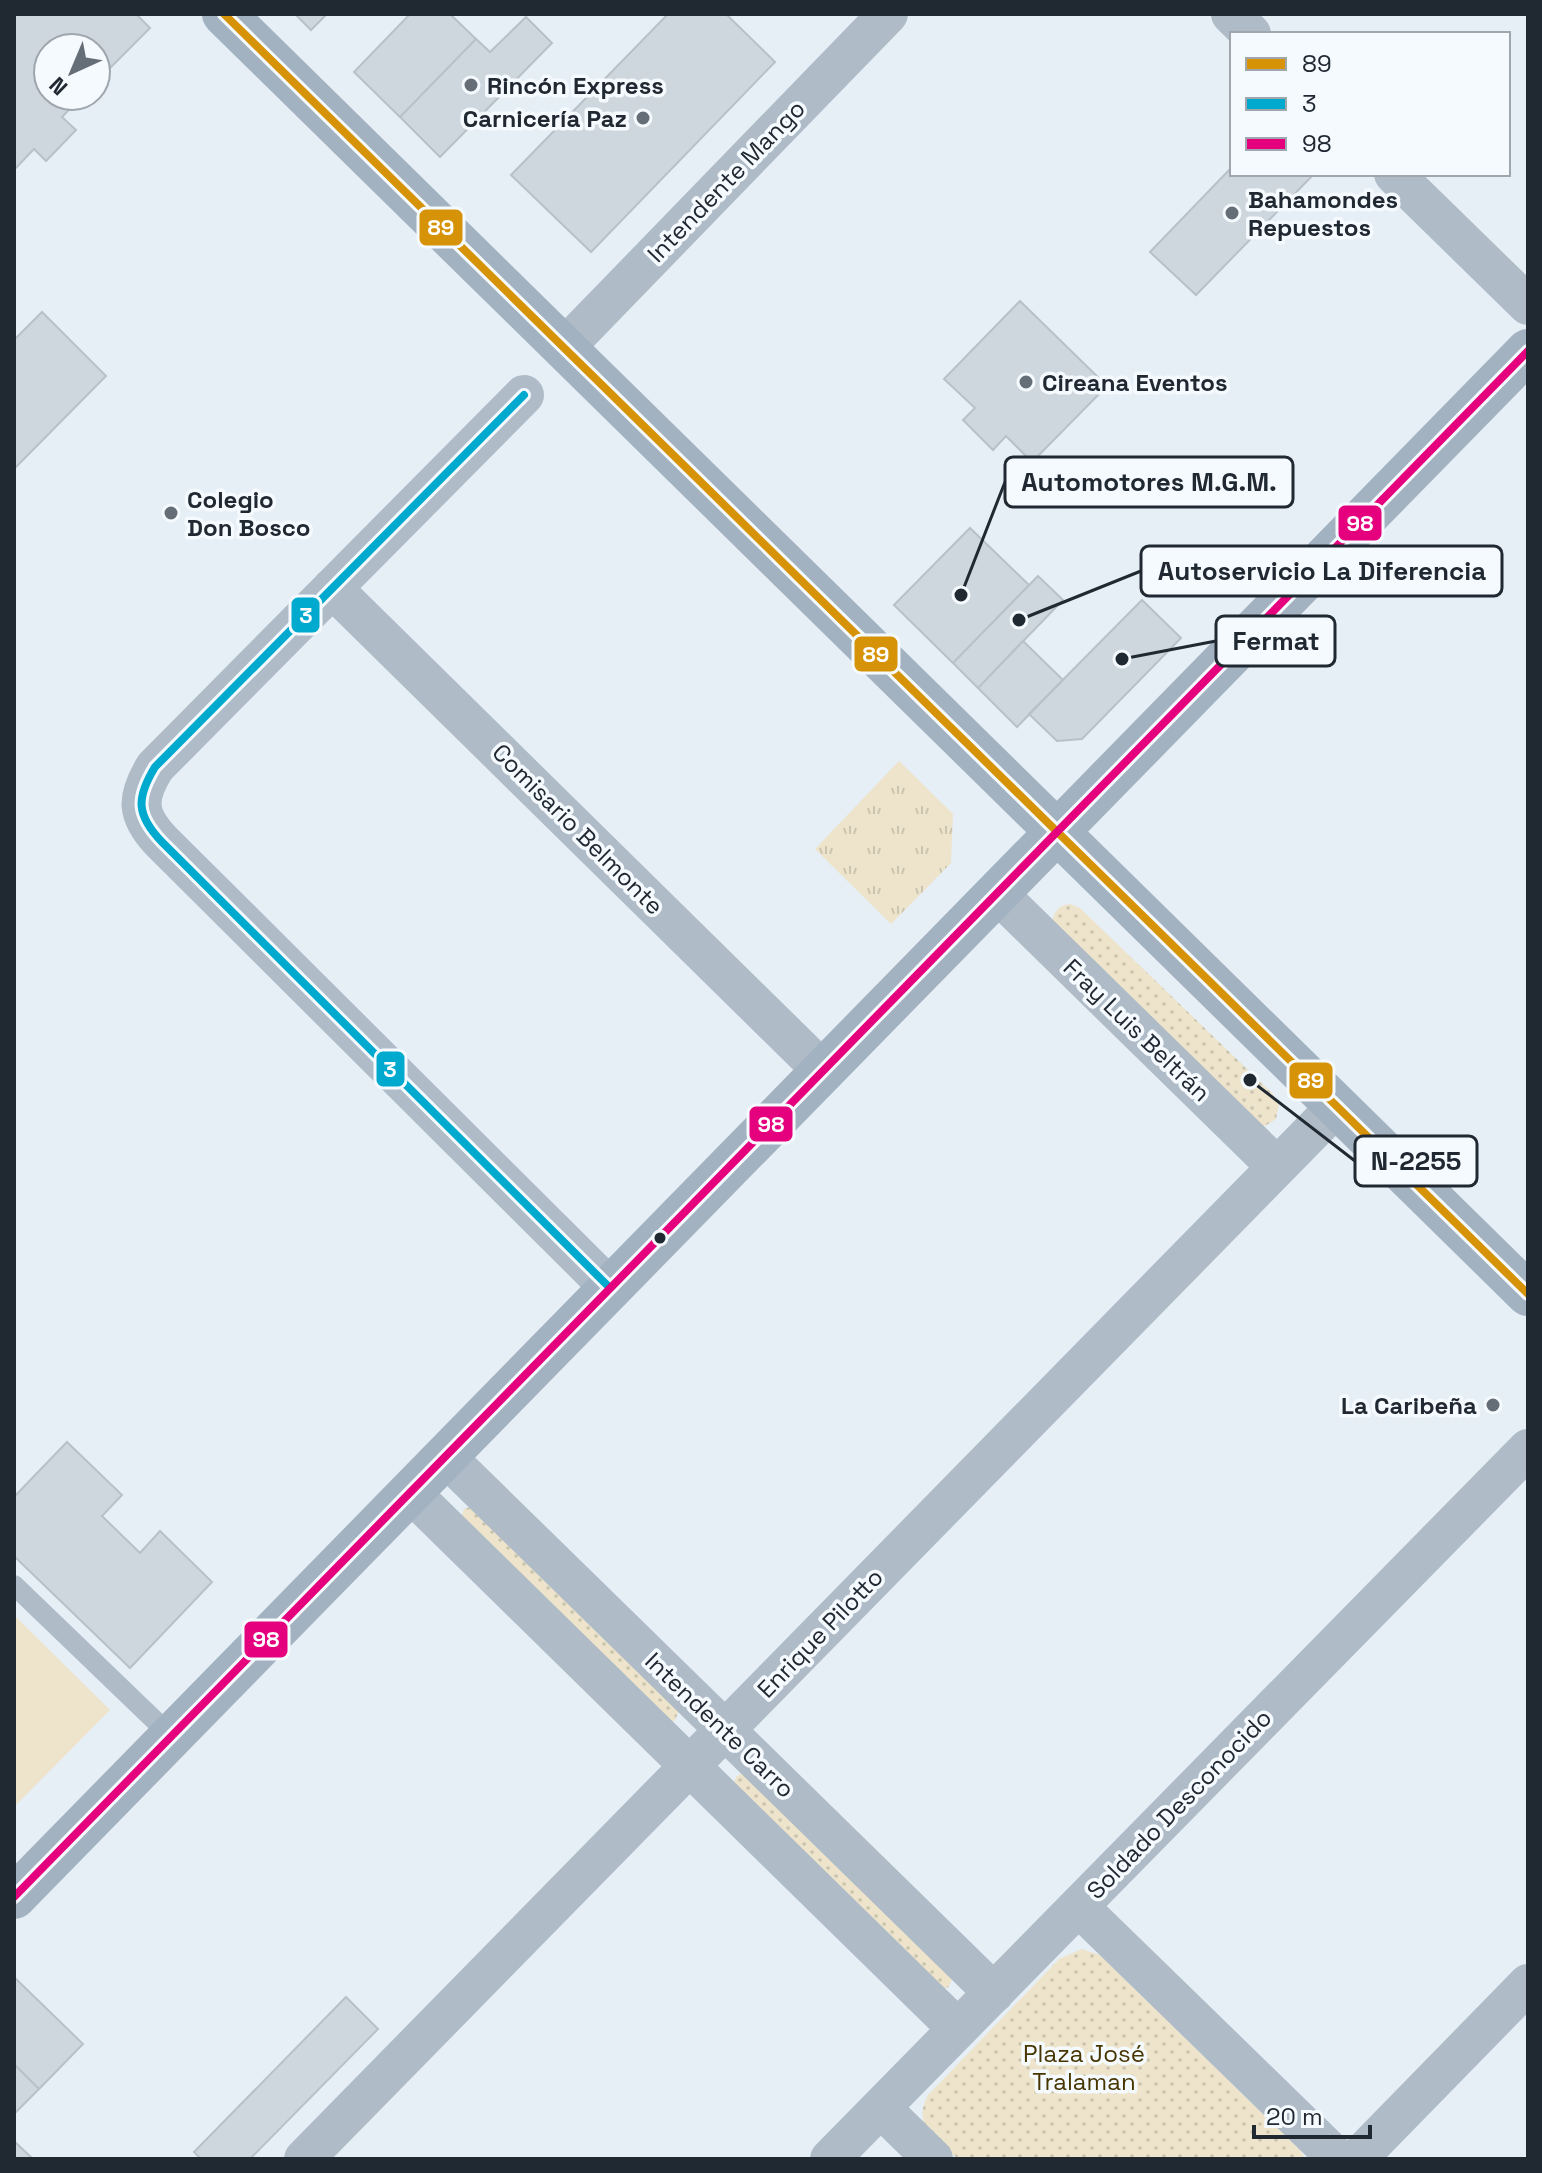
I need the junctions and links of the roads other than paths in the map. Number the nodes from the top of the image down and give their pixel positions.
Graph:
1 (224, 14) edge
2 (888, 14) edge
3 (1231, 14) edge
4 (1249, 32) edge
5 (1396, 176) edge
6 (1528, 305) edge
7 (564, 348) junction
8 (1528, 351) edge
9 (524, 395) dead end
10 (332, 588) junction
11 (1057, 832) junction
12 (997, 893) junction
13 (823, 1071) junction
14 (1337, 1106) junction
15 (1277, 1167) junction
16 (610, 1288) junction
17 (1528, 1294) edge
18 (1528, 1449) edge
19 (445, 1456) junction
20 (410, 1492) junction
21 (14, 1585) edge
22 (725, 1730) junction
23 (171, 1736) junction
24 (690, 1765) junction
25 (14, 1897) edge
26 (1079, 1907) junction
27 (1528, 1984) edge
28 (994, 1993) junction
29 (958, 2029) junction
30 (881, 2108) junction
31 (304, 2159) edge
32 (830, 2159) edge
33 (933, 2159) edge
34 (1338, 2159) edge
35 (1357, 2159) edge

1 - 7 main road
2 - 7 street, Intendente Mango
3 - 4 street
5 - 6 street
7 - 11 main road
8 - 11 main road
9 - 10 street
10 - 13 street, Comisario Belmonte
10 - 16 street
11 - 12 main road
11 - 14 main road
12 - 13 main road
12 - 15 street, Fray Luis Beltrán
13 - 16 main road
14 - 15 street, Enrique Pilotto
14 - 17 main road
15 - 22 street, Enrique Pilotto
16 - 19 main road
18 - 26 street, Soldado Desconocido
19 - 20 main road
19 - 22 street, Intendente Carro
20 - 23 main road
20 - 24 street, Intendente Carro
21 - 23 lane
22 - 24 street, Enrique Pilotto
22 - 28 street, Intendente Carro
23 - 25 main road
24 - 29 street, Intendente Carro
24 - 31 street, Enrique Pilotto
26 - 28 street, Soldado Desconocido
26 - 34 street
27 - 35 street
28 - 29 street, Soldado Desconocido
29 - 30 street, Soldado Desconocido
30 - 32 street, Soldado Desconocido
30 - 33 street

